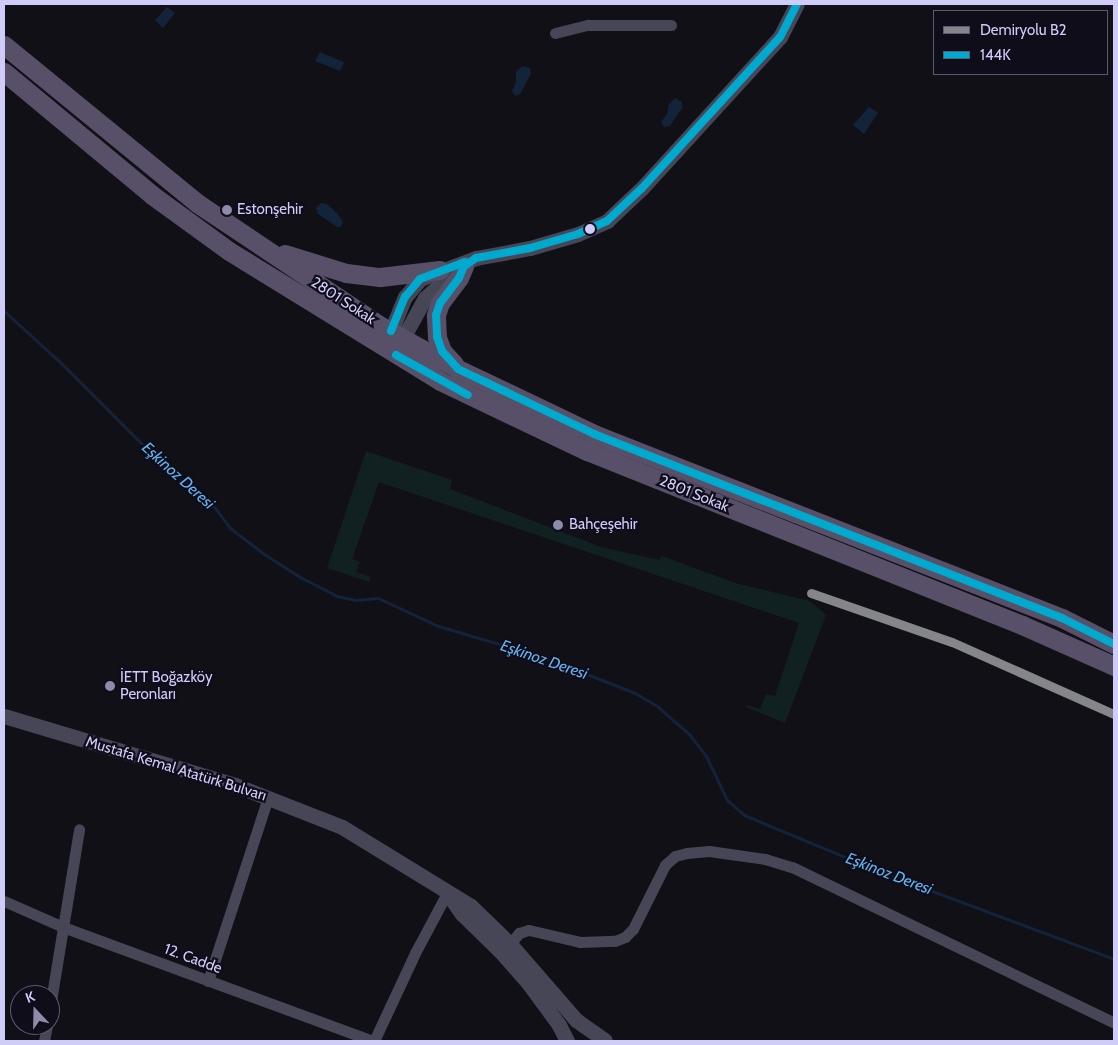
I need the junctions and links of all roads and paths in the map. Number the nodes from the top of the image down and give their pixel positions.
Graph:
1 (797, 4) edge
2 (671, 25) dead end
3 (555, 33) dead end
4 (4, 45) edge
5 (4, 72) edge
6 (255, 243) junction
7 (470, 262) junction
8 (440, 270) junction
9 (395, 341) junction
10 (458, 369) junction
11 (1114, 644) edge
12 (1114, 666) edge
13 (4, 716) edge
14 (268, 798) junction
15 (79, 829) dead end
16 (447, 893) junction
17 (4, 901) edge
18 (63, 927) junction
19 (506, 948) junction
20 (208, 981) junction
21 (54, 985) edge
22 (1114, 1024) edge
23 (606, 1040) edge
24 (373, 1041) edge
25 (567, 1041) edge
26 (589, 1041) edge

1 - 7 street
2 - 3 street
4 - 6 main road, 2801 Sokak
5 - 9 main road, 2801 Sokak
6 - 8 main road
6 - 9 main road, 2801 Sokak
7 - 8 street
7 - 9 street
7 - 10 main road
8 - 9 street
9 - 10 main road, 2801 Sokak
9 - 12 main road, 2801 Sokak
10 - 11 main road, 2801 Sokak
13 - 14 street, Mustafa Kemal Atatürk Bulvarı
14 - 16 street, Mustafa Kemal Atatürk Bulvarı
14 - 20 street
15 - 18 street
16 - 19 street, Mustafa Kemal Atatürk Bulvarı
16 - 24 street
17 - 18 street, 12. Cadde
18 - 20 street, 12. Cadde
18 - 21 street
19 - 22 street
19 - 23 street, Mustafa Kemal Atatürk Bulvarı
19 - 25 street, Mustafa Kemal Atatürk Bulvarı
20 - 24 street, 12. Cadde
23 - 26 street

